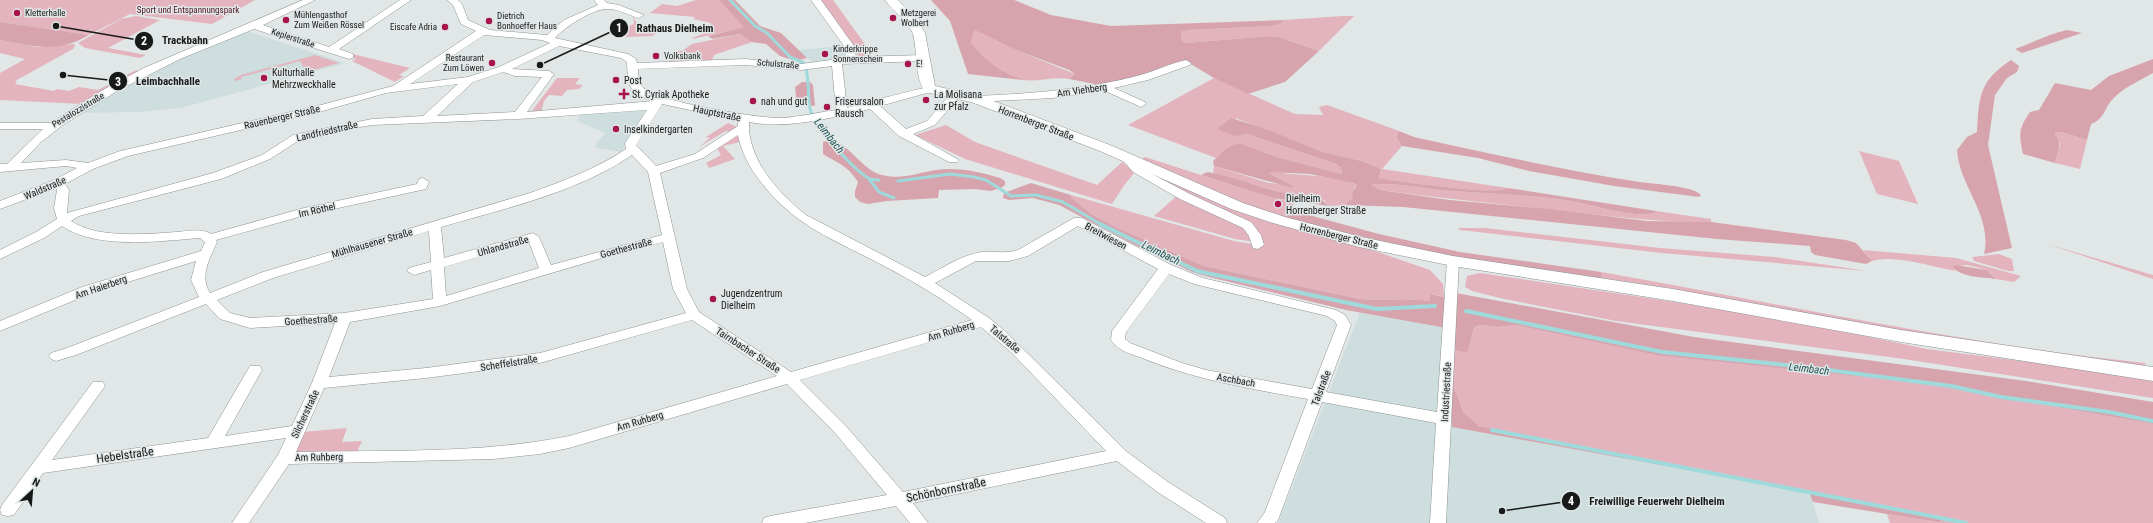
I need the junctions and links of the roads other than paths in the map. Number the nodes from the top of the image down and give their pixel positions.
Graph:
1 (310, 0) edge
2 (406, 0) edge
3 (452, 0) edge
4 (816, 0) edge
5 (891, 0) edge
6 (602, 3) edge
7 (639, 15) dead end
8 (255, 26) junction
9 (482, 32) junction
10 (554, 40) junction
11 (330, 50) junction
12 (349, 56) dead end
13 (923, 58) junction
14 (852, 60) junction
15 (837, 61) junction
16 (1186, 62) dead end
17 (633, 66) junction
18 (503, 69) junction
19 (469, 80) junction
20 (1104, 87) junction
21 (397, 88) junction
22 (930, 89) junction
23 (954, 95) junction
24 (975, 99) junction
25 (657, 103) junction
26 (1141, 104) dead end
27 (873, 106) junction
28 (842, 112) junction
29 (518, 116) junction
30 (426, 120) junction
31 (743, 123) junction
32 (0, 126) edge
33 (51, 126) junction
34 (903, 134) junction
35 (633, 149) junction
36 (1127, 158) junction
37 (953, 160) dead end
38 (5, 167) edge
39 (90, 167) junction
40 (654, 171) junction
41 (423, 182) dead end
42 (58, 183) junction
43 (0, 205) edge
44 (63, 219) junction
45 (435, 225) junction
46 (669, 237) junction
47 (209, 238) junction
48 (1258, 245) dead end
49 (205, 254) junction
50 (0, 255) edge
51 (1453, 261) junction
52 (439, 264) junction
53 (1166, 268) junction
54 (414, 271) dead end
55 (547, 271) junction
56 (925, 283) junction
57 (209, 299) junction
58 (440, 302) junction
59 (694, 315) junction
60 (344, 318) junction
61 (1340, 318) joint
62 (984, 321) junction
63 (1, 327) edge
64 (56, 356) dead end
65 (255, 370) dead end
66 (2153, 374) edge
67 (790, 378) junction
68 (319, 383) junction
69 (98, 386) dead end
70 (1319, 394) junction
71 (1445, 419) junction
72 (298, 431) junction
73 (213, 443) junction
74 (1120, 454) junction
75 (285, 458) junction
76 (38, 468) junction
77 (901, 499) junction
78 (8, 510) dead end
79 (240, 523) edge
80 (770, 523) edge
81 (920, 523) edge
82 (1219, 523) edge
83 (1265, 523) edge
84 (1438, 523) edge

1 - 8 street, Pestalozzistraße
2 - 11 street
3 - 9 street
4 - 14 street
5 - 13 main road
6 - 7 street
6 - 10 street, Rauenberger Straße
8 - 11 street, Keplerstraße
8 - 33 street, Pestalozzistraße
9 - 10 street
9 - 21 street
10 - 17 street
10 - 18 street, Rauenberger Straße
11 - 12 street, Keplerstraße
13 - 14 street, Schulstraße
13 - 22 main road
14 - 15 street, Schulstraße
15 - 17 street, Schulstraße
15 - 28 street
16 - 20 street, Am Viehberg
17 - 25 street, Hauptstraße
18 - 19 street, Rauenberger Straße
18 - 29 street
19 - 21 street, Rauenberger Straße
19 - 30 street
20 - 24 street, Am Viehberg
20 - 26 street
21 - 39 street, Rauenberger Straße
22 - 23 main road, Horrenberger Straße
22 - 27 street, Hauptstraße
23 - 24 main road, Horrenberger Straße
23 - 34 street
24 - 36 main road, Horrenberger Straße
25 - 29 street, Landfriedstraße
25 - 31 street, Hauptstraße
25 - 35 street
27 - 28 street, Hauptstraße
27 - 34 street
28 - 31 street, Hauptstraße
29 - 30 street, Landfriedstraße
30 - 44 street, Landfriedstraße
31 - 40 street
31 - 56 street, Talstraße
32 - 33 street
33 - 38 street, Pestalozzistraße
34 - 37 street
35 - 40 street
35 - 45 street, Mühlhausener Straße
36 - 48 street
36 - 51 main road, Horrenberger Straße
38 - 39 street
39 - 42 street, Waldstraße
40 - 46 street, Tairnbacher Straße
41 - 47 street, Im Röthel
42 - 43 street, Waldstraße
42 - 44 street
44 - 47 street
44 - 50 street, Landfriedstraße
45 - 52 street
45 - 57 street, Mühlhausener Straße
46 - 55 street, Goethestraße
46 - 59 street, Tairnbacher Straße
47 - 49 street, Goethestraße
49 - 57 street, Goethestraße
49 - 63 street, Am Haierberg
51 - 66 main road, Horrenberger Straße
51 - 71 street, Industriestraße
52 - 54 street, Uhlandstraße
52 - 55 street, Uhlandstraße
52 - 58 street
53 - 56 street, Breitwiesen
53 - 61 street, Breitwiesen
53 - 70 street, Aschbach
55 - 58 street, Goethestraße
56 - 62 street, Talstraße
57 - 60 street, Goethestraße
57 - 64 street, Mühlhausener Straße
58 - 60 street, Goethestraße
59 - 67 street, Tairnbacher Straße
59 - 68 street, Scheffelstraße
60 - 68 street, Silcherstraße
61 - 70 street, Talstraße
62 - 67 street, Am Ruhberg
62 - 74 street, Talstraße
65 - 73 street
67 - 75 street, Am Ruhberg
67 - 77 street, Tairnbacher Straße
68 - 72 street, Silcherstraße
69 - 76 street
70 - 71 street, Aschbach
70 - 83 street, Talstraße
71 - 84 street, Industriestraße
72 - 73 street, Hebelstraße
72 - 75 street, Silcherstraße
73 - 76 street, Hebelstraße
74 - 77 street, Schönbornstraße
74 - 82 street, Talstraße
75 - 79 street, Silcherstraße
76 - 78 street
77 - 80 street, Schönbornstraße
77 - 81 street, Tairnbacher Straße

